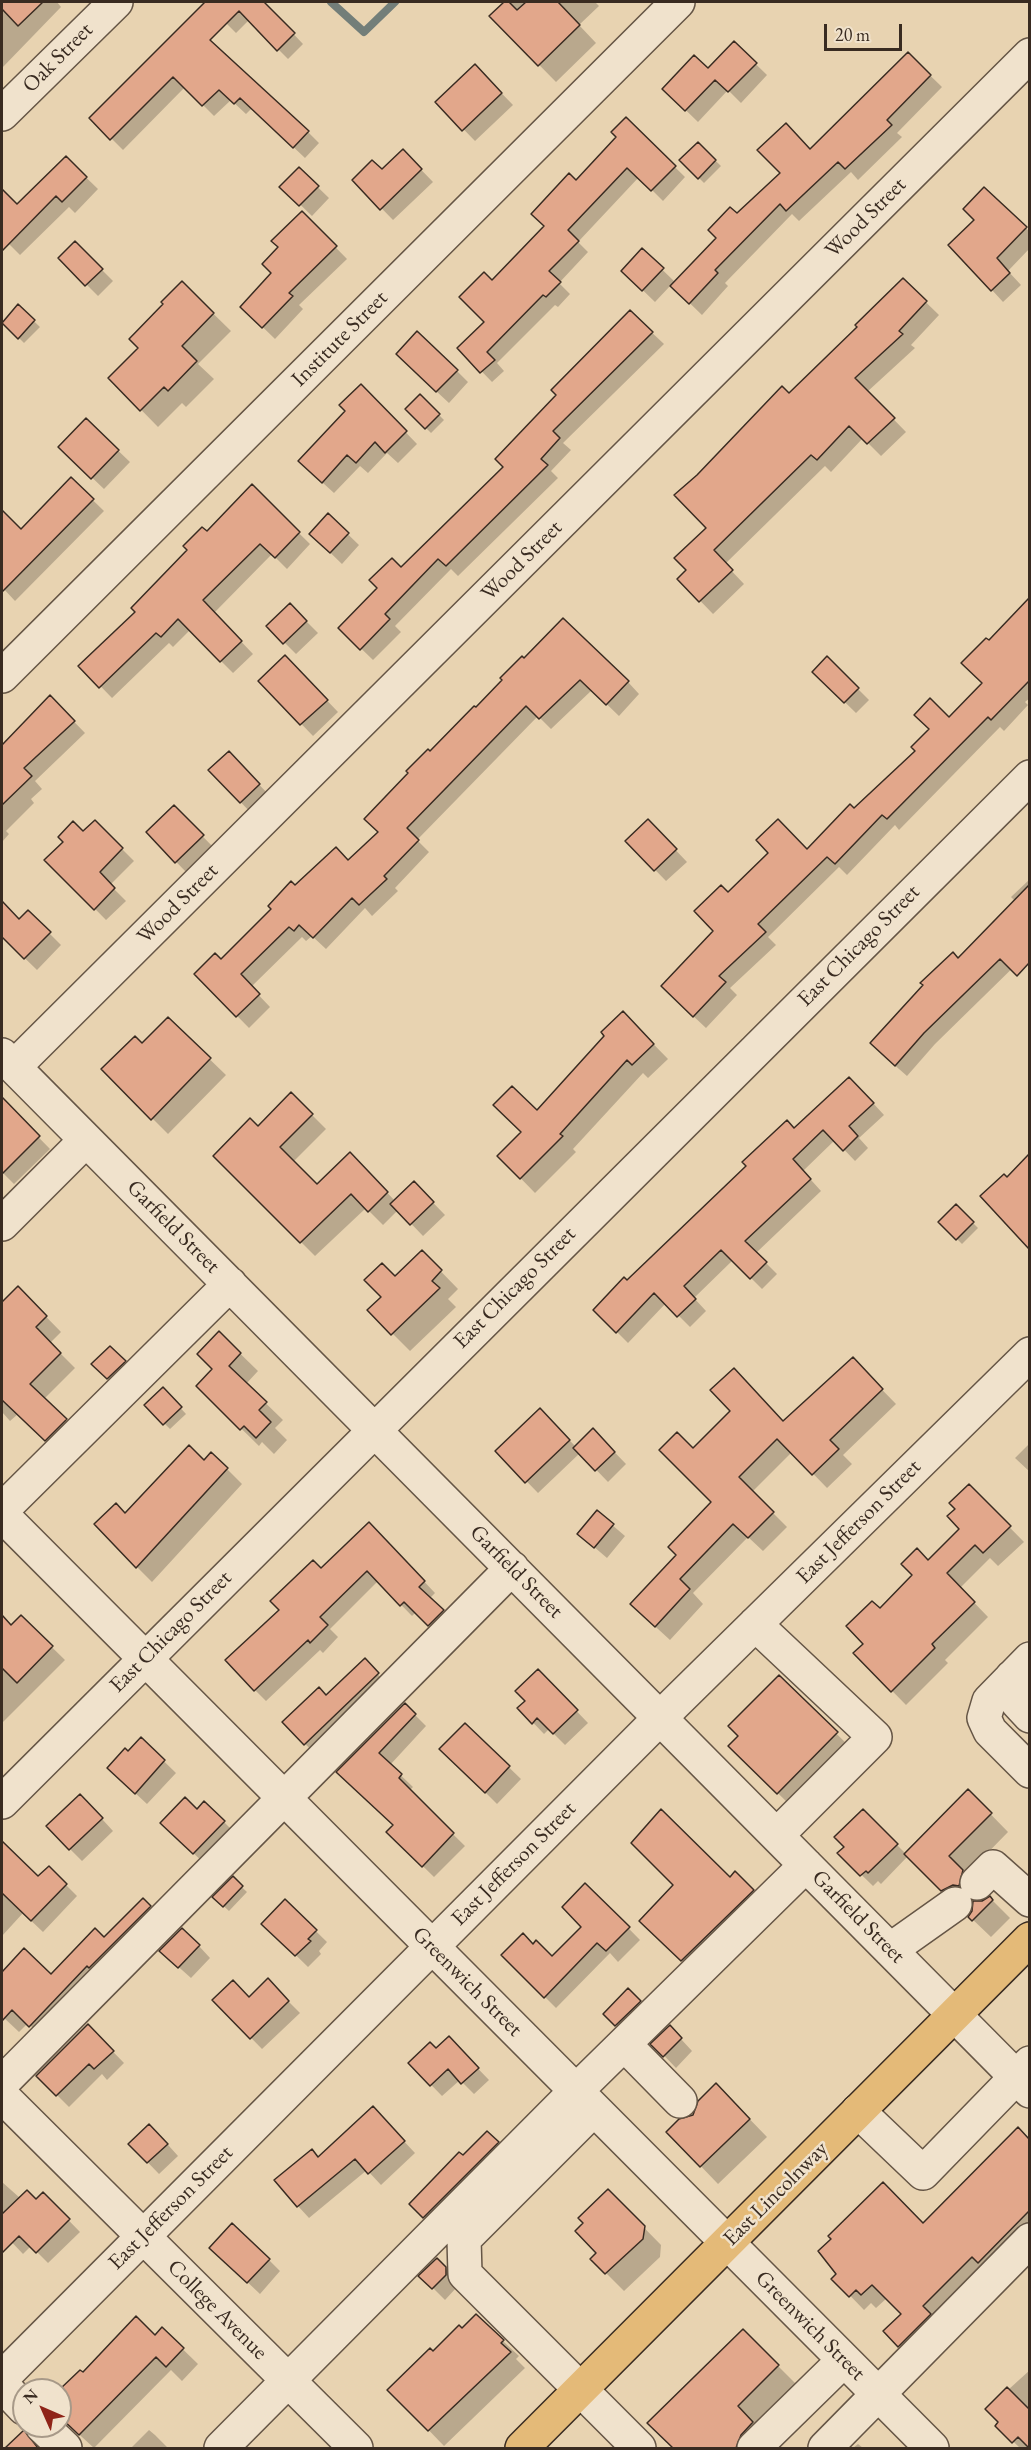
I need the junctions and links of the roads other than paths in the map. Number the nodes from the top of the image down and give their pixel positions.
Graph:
1 (116, 2) edge
2 (678, 2) edge
3 (1029, 54) edge
4 (2, 114) edge
5 (2, 676) edge
6 (1029, 777) edge
7 (8, 1061) edge
8 (86, 1140) junction
9 (2, 1224) edge
10 (230, 1284) junction
11 (1029, 1354) edge
12 (373, 1429) junction
13 (2, 1513) edge
14 (512, 1569) junction
15 (755, 1624) junction
16 (145, 1659) junction
17 (1021, 1668) edge
18 (1029, 1716) edge
19 (660, 1718) junction
20 (1029, 1771) edge
21 (284, 1798) junction
22 (2, 1802) edge
23 (777, 1835) junction
24 (806, 1865) junction
25 (1029, 1900) edge
26 (1029, 1939) edge
27 (432, 1946) junction
28 (890, 1950) junction
29 (954, 2015) junction
30 (624, 2044) junction
31 (1025, 2077) edge
32 (2, 2084) edge
33 (2, 2096) edge
34 (585, 2100) junction
35 (680, 2101) dead end
36 (858, 2111) junction
37 (142, 2237) junction
38 (1029, 2241) edge
39 (727, 2243) junction
40 (844, 2360) junction
41 (2, 2378) edge
42 (290, 2381) junction
43 (581, 2390) junction
44 (879, 2396) junction
45 (221, 2448) edge
46 (356, 2448) edge
47 (522, 2448) edge
48 (639, 2448) edge
49 (754, 2448) edge
50 (825, 2448) edge
51 (932, 2448) edge

1 - 4 street, Oak Street
2 - 5 street, Institute Street
3 - 7 street, Wood Street
6 - 12 street, East Chicago Street
7 - 8 street, Garfield Street
8 - 9 street
8 - 10 street, Garfield Street
10 - 12 street, Garfield Street
10 - 13 street
11 - 15 street, East Jefferson Street
12 - 14 street, Garfield Street
12 - 16 street, East Chicago Street
13 - 16 street, Greenwich Street
14 - 19 street, Garfield Street
14 - 21 street
15 - 19 street, East Jefferson Street
15 - 23 street
16 - 21 street, Greenwich Street
16 - 22 street, East Chicago Street
17 - 18 street
17 - 20 street
19 - 23 street, Garfield Street
19 - 27 street, East Jefferson Street
21 - 27 street, Greenwich Street
21 - 32 street
23 - 24 street, Garfield Street
24 - 28 street, Garfield Street
24 - 30 street
25 - 28 street
26 - 29 main road, East Lincolnway
27 - 34 street, Greenwich Street
27 - 37 street, East Jefferson Street
28 - 29 street, Garfield Street
29 - 31 street, Garfield Street
29 - 36 main road, East Lincolnway
30 - 34 street
30 - 35 street
31 - 36 street
33 - 37 street, College Avenue
34 - 39 street, Greenwich Street
34 - 42 street
34 - 43 street
36 - 39 main road, East Lincolnway
37 - 41 street, East Jefferson Street
37 - 42 street, College Avenue
38 - 44 street
39 - 40 street, Greenwich Street
39 - 43 main road, East Lincolnway
40 - 44 street, Greenwich Street
40 - 49 street
42 - 45 street
42 - 46 street, College Avenue
43 - 47 main road, East Lincolnway
43 - 48 street
44 - 50 street
44 - 51 street, Greenwich Street

